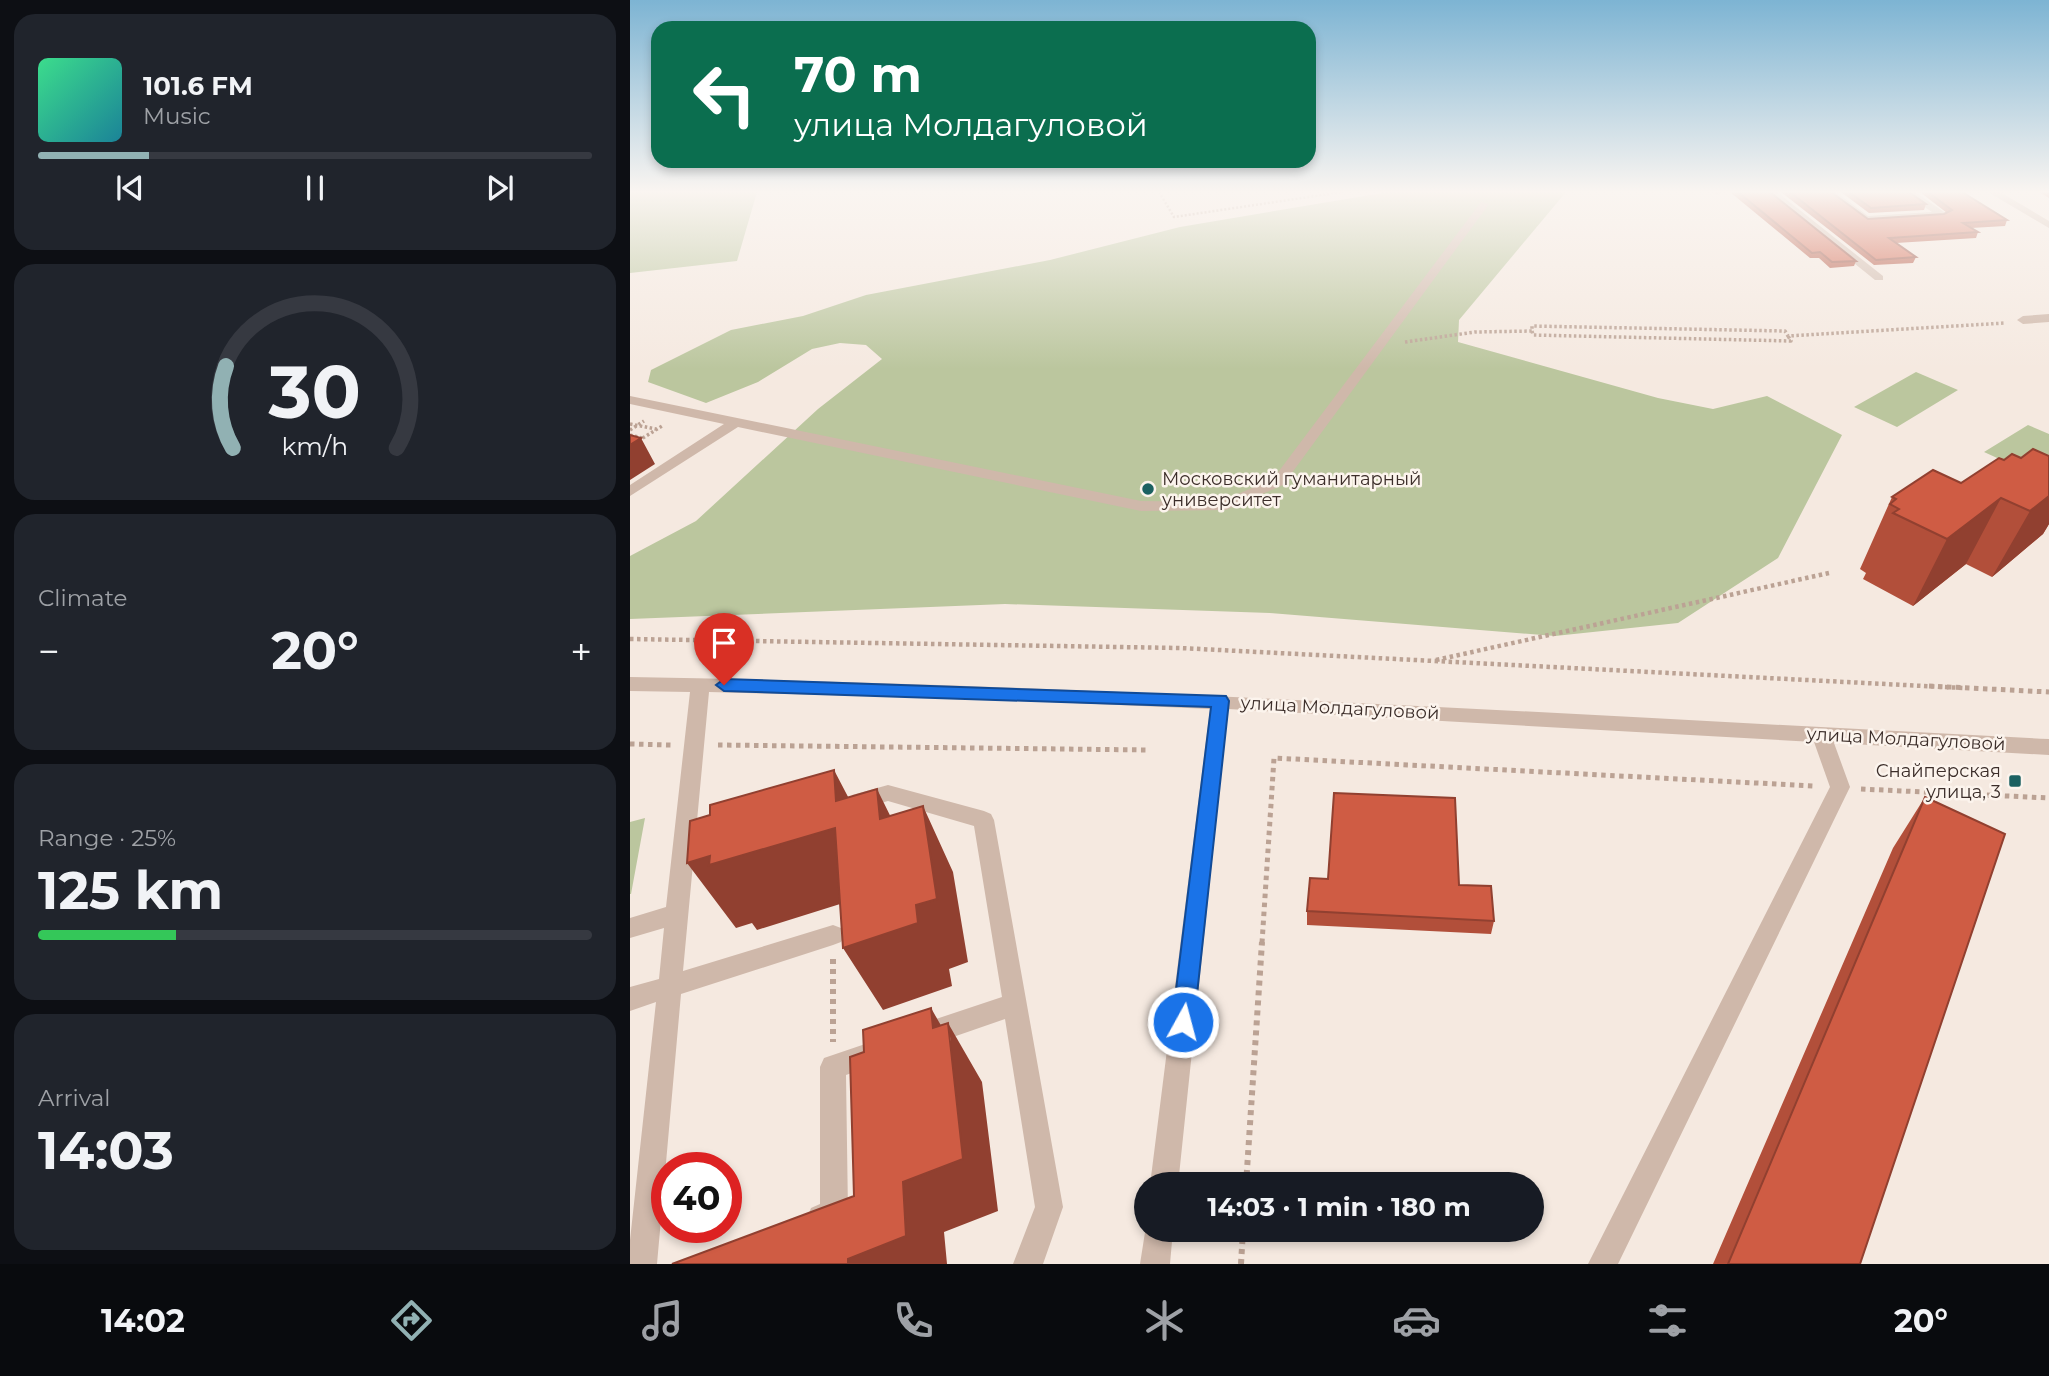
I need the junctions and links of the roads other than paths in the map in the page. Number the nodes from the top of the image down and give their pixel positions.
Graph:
1 (1450, 251) edge
2 (1845, 251) edge
3 (1879, 278) dead end
4 (2049, 318) edge
5 (2024, 320) road end
6 (630, 400) edge
7 (736, 422) junction
8 (630, 492) edge
9 (630, 684) edge
10 (700, 685) junction
11 (1220, 701) junction
12 (1821, 734) junction
13 (2049, 747) edge
14 (836, 807) edge
15 (709, 843) edge
16 (684, 850) junction
17 (677, 914) junction
18 (630, 928) edge
19 (833, 935) road end
20 (670, 986) junction
21 (630, 999) edge
22 (1015, 1004) junction
23 (1166, 1172) edge
24 (798, 1227) edge
25 (1158, 1242) edge
26 (642, 1264) edge
27 (1028, 1264) edge
28 (1155, 1264) edge
29 (1603, 1264) edge

1 - 7 street
2 - 3 street
4 - 5 street
6 - 7 street
7 - 8 street
9 - 10 street, улица Молдагуловой
10 - 11 street, улица Молдагуловой
10 - 16 street
11 - 12 street, улица Молдагуловой
11 - 23 street
12 - 13 street, улица Молдагуловой
12 - 29 street
14 - 22 street
15 - 16 street
16 - 17 street
17 - 18 street
17 - 20 street
19 - 20 street
20 - 21 street
20 - 26 street
22 - 24 street
22 - 27 street
25 - 28 street

